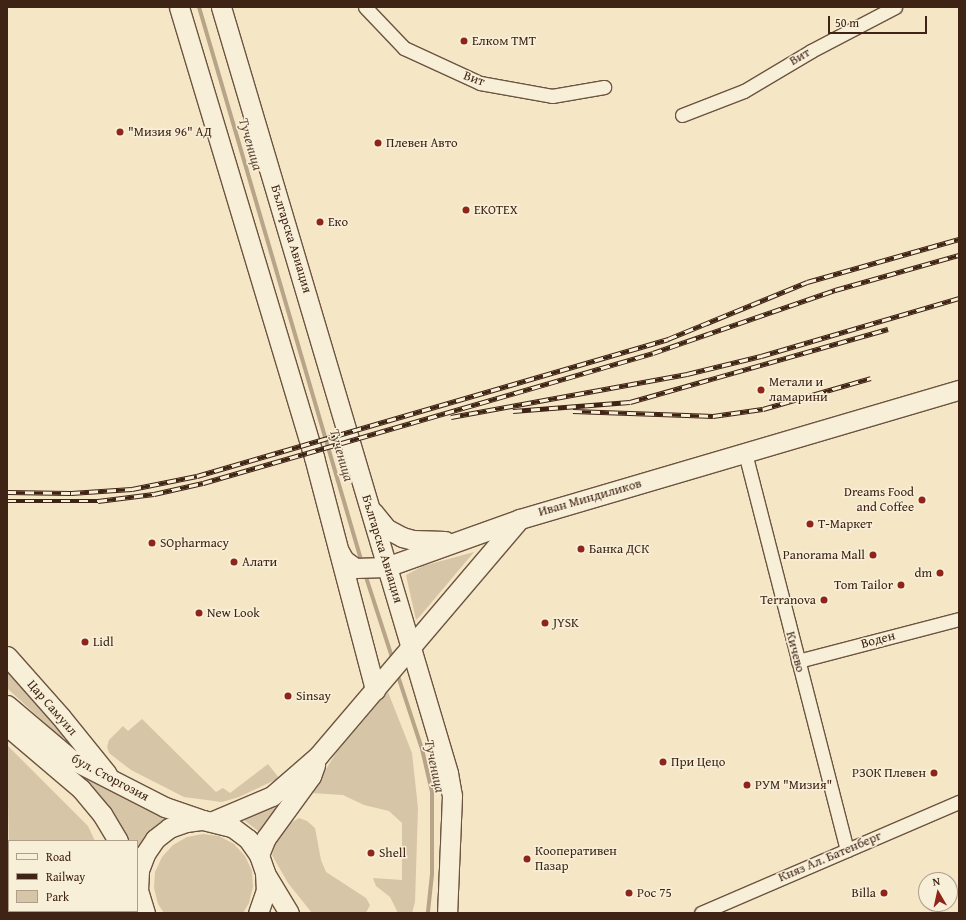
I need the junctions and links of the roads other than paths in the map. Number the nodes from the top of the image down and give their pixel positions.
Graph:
1 (179, 7) edge
2 (221, 7) edge
3 (365, 7) edge
4 (895, 7) edge
5 (604, 87) dead end
6 (682, 116) dead end
7 (959, 390) edge
8 (745, 453) junction
9 (367, 500) junction
10 (520, 518) junction
11 (453, 542) junction
12 (339, 550) junction
13 (383, 568) junction
14 (959, 618) edge
15 (409, 650) junction
16 (7, 656) edge
17 (798, 661) junction
18 (380, 684) junction
19 (7, 705) edge
20 (7, 726) edge
21 (318, 756) junction
22 (111, 780) junction
23 (959, 802) edge
24 (208, 820) junction
25 (117, 840) edge
26 (847, 850) junction
27 (259, 855) junction
28 (138, 869) edge
29 (265, 872) junction
30 (138, 891) edge
31 (145, 913) edge
32 (258, 913) edge
33 (289, 913) edge
34 (447, 913) edge
35 (701, 913) edge

1 - 12 street
2 - 9 street, Българска Авиация
3 - 5 street, Вит
4 - 6 street, Вит
7 - 8 street, Иван Миндиликов
8 - 10 street, Иван Миндиликов
8 - 17 street, Кичево
9 - 11 street
9 - 13 street, Българска Авиация
10 - 11 street
10 - 15 street, Иван Миндиликов
11 - 13 street
12 - 13 street
12 - 18 street
13 - 15 street, Българска Авиация
14 - 17 street, Воден
15 - 18 street, Иван Миндиликов
15 - 34 street, Българска Авиация
16 - 22 street, Цар Самуил
17 - 26 street, Кичево
18 - 21 street, Иван Миндиликов
19 - 22 street, бул. Сторгозия
20 - 25 street, бул. Сторгозия
21 - 24 street, Иван Миндиликов
21 - 27 street, Иван Миндиликов
22 - 24 street, бул. Сторгозия
23 - 26 street, Княз Ал. Батенберг
24 - 27 street, бул. Сторгозия
24 - 28 street, Иван Миндиликов
26 - 35 street, Княз Ал. Батенберг
27 - 29 street, бул. Сторгозия
28 - 30 street, Иван Миндиликов
29 - 32 street
29 - 33 street
30 - 31 street, Иван Миндиликов

